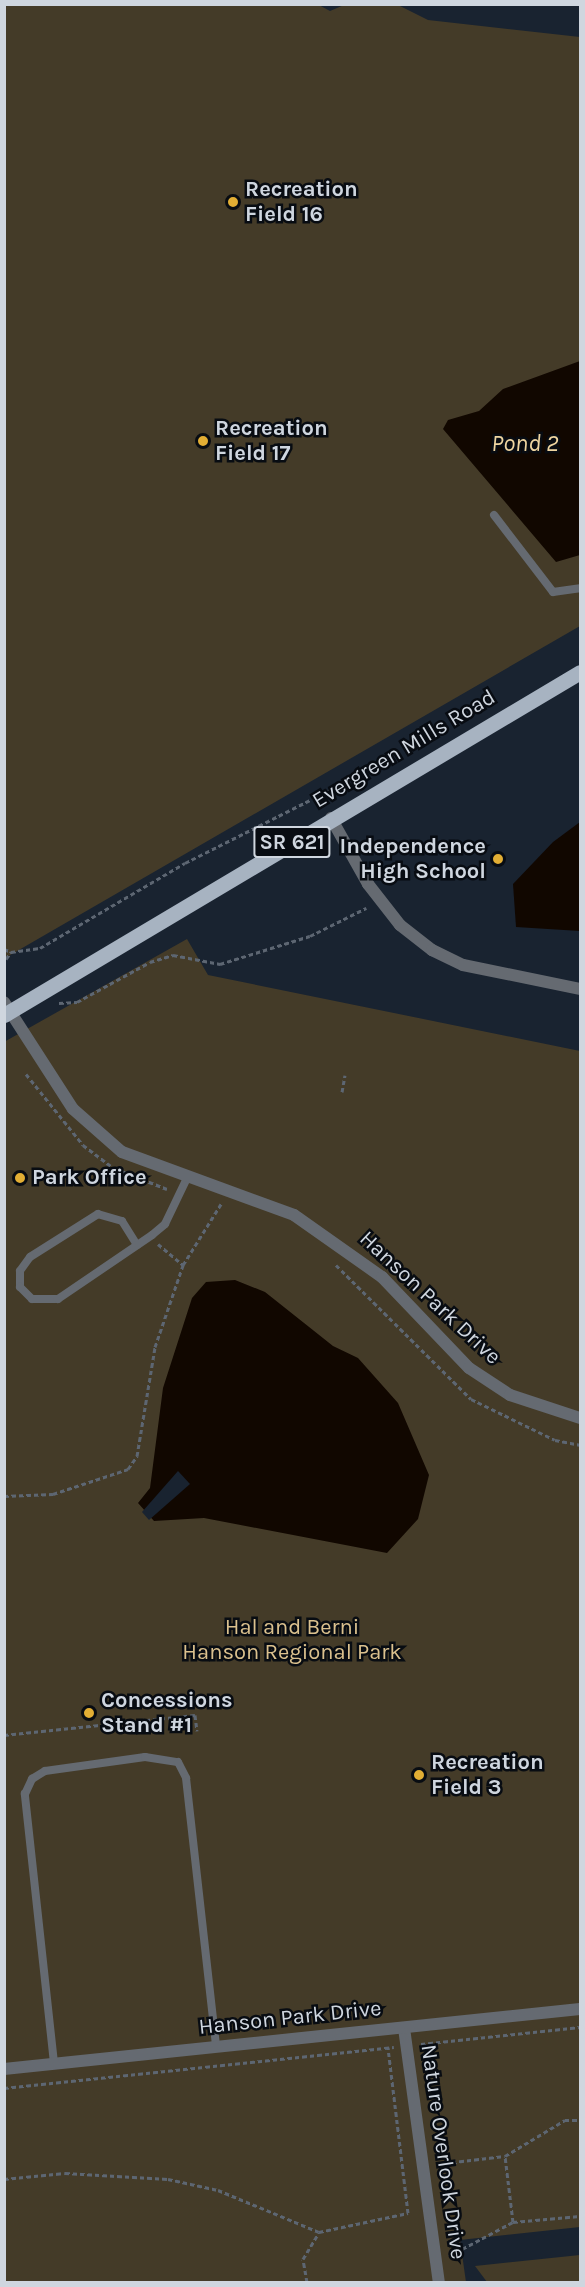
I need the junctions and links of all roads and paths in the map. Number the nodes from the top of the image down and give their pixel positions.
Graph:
1 (494, 514) dead end
2 (580, 588) edge
3 (580, 672) edge
4 (330, 790) dead end
5 (331, 818) junction
6 (366, 908) dead end
7 (4, 949) edge
8 (11, 952) junction
9 (6, 959) dead end
10 (580, 989) edge
11 (58, 1003) dead end
12 (7, 1009) edge
13 (26, 1074) dead end
14 (345, 1075) dead end
15 (342, 1092) dead end
16 (187, 1178) junction
17 (181, 1194) junction
18 (213, 1202) dead end
19 (221, 1204) junction
20 (229, 1207) dead end
21 (152, 1235) junction
22 (137, 1245) junction
23 (329, 1259) dead end
24 (183, 1265) junction
25 (580, 1418) edge
26 (580, 1445) edge
27 (4, 1496) edge
28 (197, 1731) dead end
29 (4, 1735) edge
30 (580, 2009) edge
31 (580, 2027) edge
32 (404, 2028) junction
33 (407, 2045) junction
34 (216, 2046) junction
35 (388, 2047) junction
36 (54, 2063) junction
37 (4, 2069) edge
38 (4, 2088) edge
39 (580, 2120) edge
40 (505, 2157) junction
41 (423, 2168) junction
42 (405, 2169) junction
43 (4, 2180) edge
44 (580, 2216) edge
45 (513, 2222) junction
46 (319, 2232) junction
47 (436, 2262) junction
48 (307, 2283) edge
49 (439, 2283) edge

1 - 2 lane
3 - 5 main road, Evergreen Mills Road / SR 621
4 - 8 path
5 - 10 street
5 - 12 main road, Evergreen Mills Road / SR 621
6 - 11 path
7 - 8 path
8 - 9 path
12 - 16 street, Hanson Park Drive
13 - 17 path
14 - 15 path
16 - 17 lane
16 - 25 street, Hanson Park Drive
17 - 21 lane
18 - 19 path
19 - 20 path
19 - 24 path
21 - 22 lane
21 - 24 path
22 - 22 lane
23 - 26 path
24 - 27 path
28 - 29 path
30 - 32 street, Hanson Park Drive
31 - 33 path
32 - 33 street, Nature Overlook Drive
32 - 34 street, Hanson Park Drive
33 - 35 path
33 - 41 street, Nature Overlook Drive
34 - 36 street, Hanson Park Drive
34 - 36 lane
35 - 38 path
35 - 42 path
36 - 37 street, Hanson Park Drive
39 - 40 path
40 - 41 path
40 - 45 path
41 - 42 path
41 - 47 street, Nature Overlook Drive
42 - 46 path
43 - 46 path
44 - 45 path
45 - 47 path
46 - 48 path
47 - 49 street, Nature Overlook Drive

